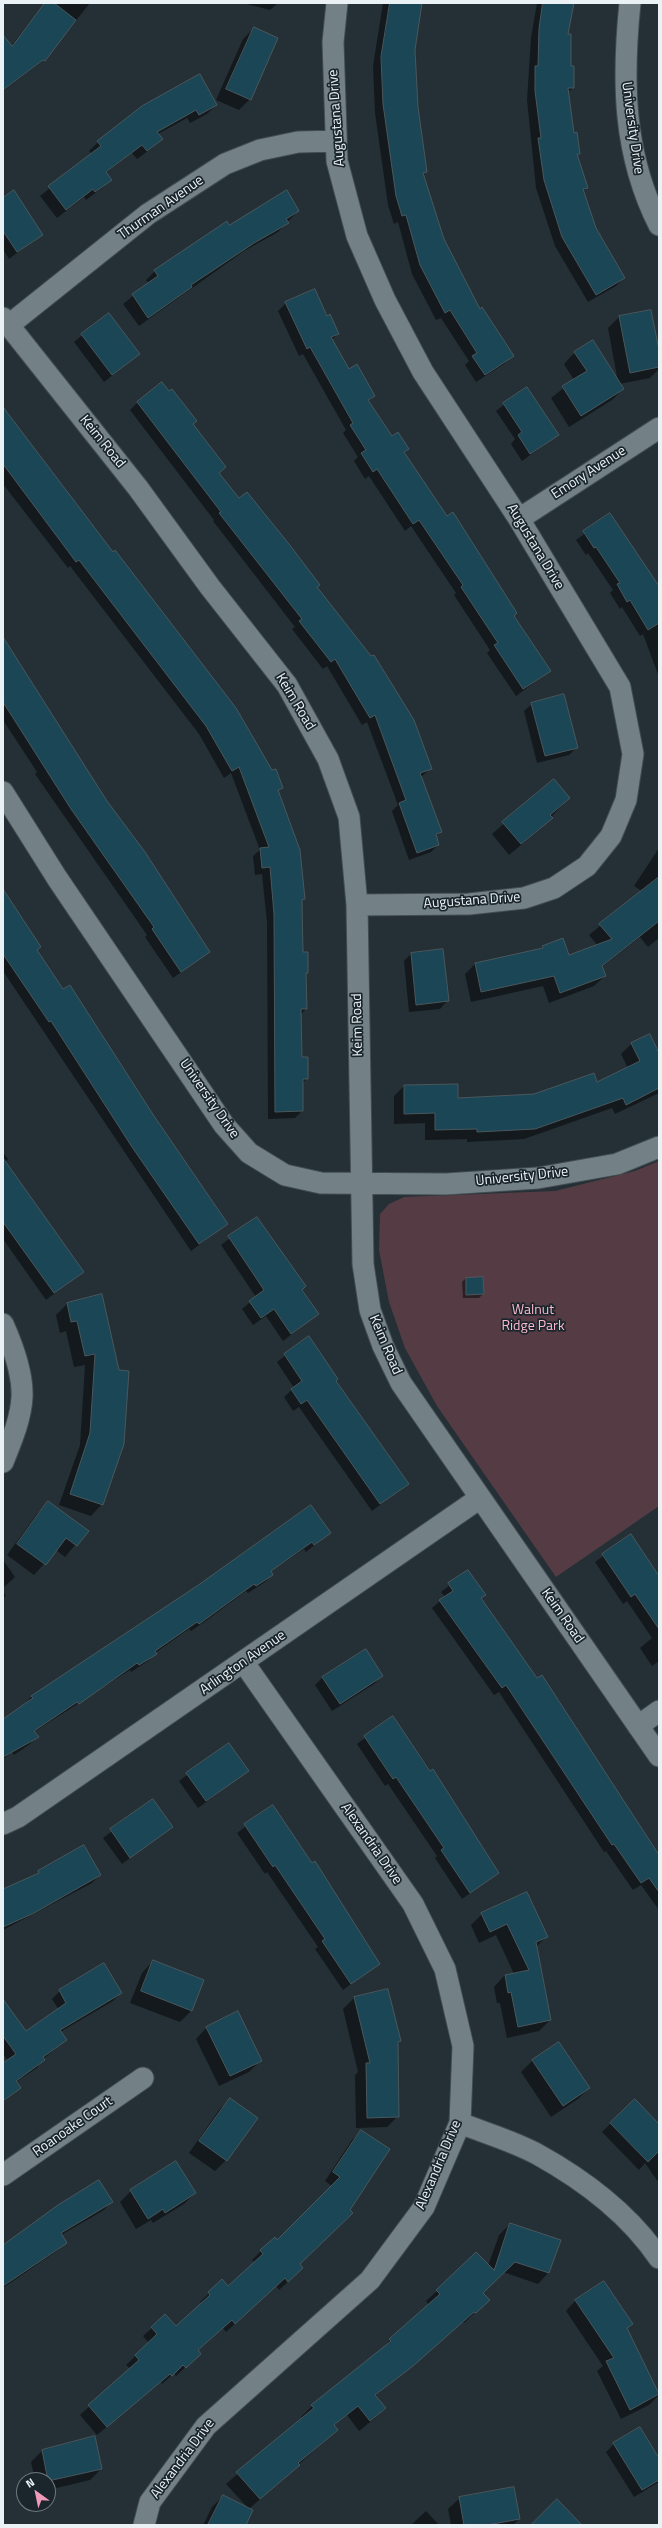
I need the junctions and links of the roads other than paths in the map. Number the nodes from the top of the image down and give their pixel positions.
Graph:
1 (337, 3) edge
2 (630, 3) edge
3 (336, 141) junction
4 (659, 225) edge
5 (6, 321) edge
6 (659, 428) edge
7 (518, 519) junction
8 (3, 792) edge
9 (357, 905) junction
10 (659, 1147) edge
11 (361, 1184) junction
12 (3, 1324) edge
13 (3, 1462) edge
14 (480, 1498) junction
15 (244, 1663) junction
16 (659, 1711) edge
17 (638, 1726) junction
18 (659, 1756) edge
19 (3, 1824) edge
20 (143, 2078) dead end
21 (460, 2123) junction
22 (3, 2175) edge
23 (659, 2258) edge
24 (144, 2525) edge

1 - 3 street, Augustana Drive
2 - 4 street, University Drive
3 - 5 street, Thurman Avenue
3 - 7 street, Augustana Drive
5 - 9 street, Keim Road
6 - 7 street, Emory Avenue
7 - 9 street, Augustana Drive
8 - 11 street, University Drive
9 - 11 street, Keim Road
10 - 11 street, University Drive
11 - 14 street, Keim Road
12 - 13 street
14 - 15 street, Arlington Avenue
14 - 17 street, Keim Road
15 - 19 street, Arlington Avenue
15 - 21 street, Alexandria Drive
16 - 17 street
17 - 18 street, Keim Road
20 - 22 street, Roanoake Court
21 - 23 street
21 - 24 street, Alexandria Drive

